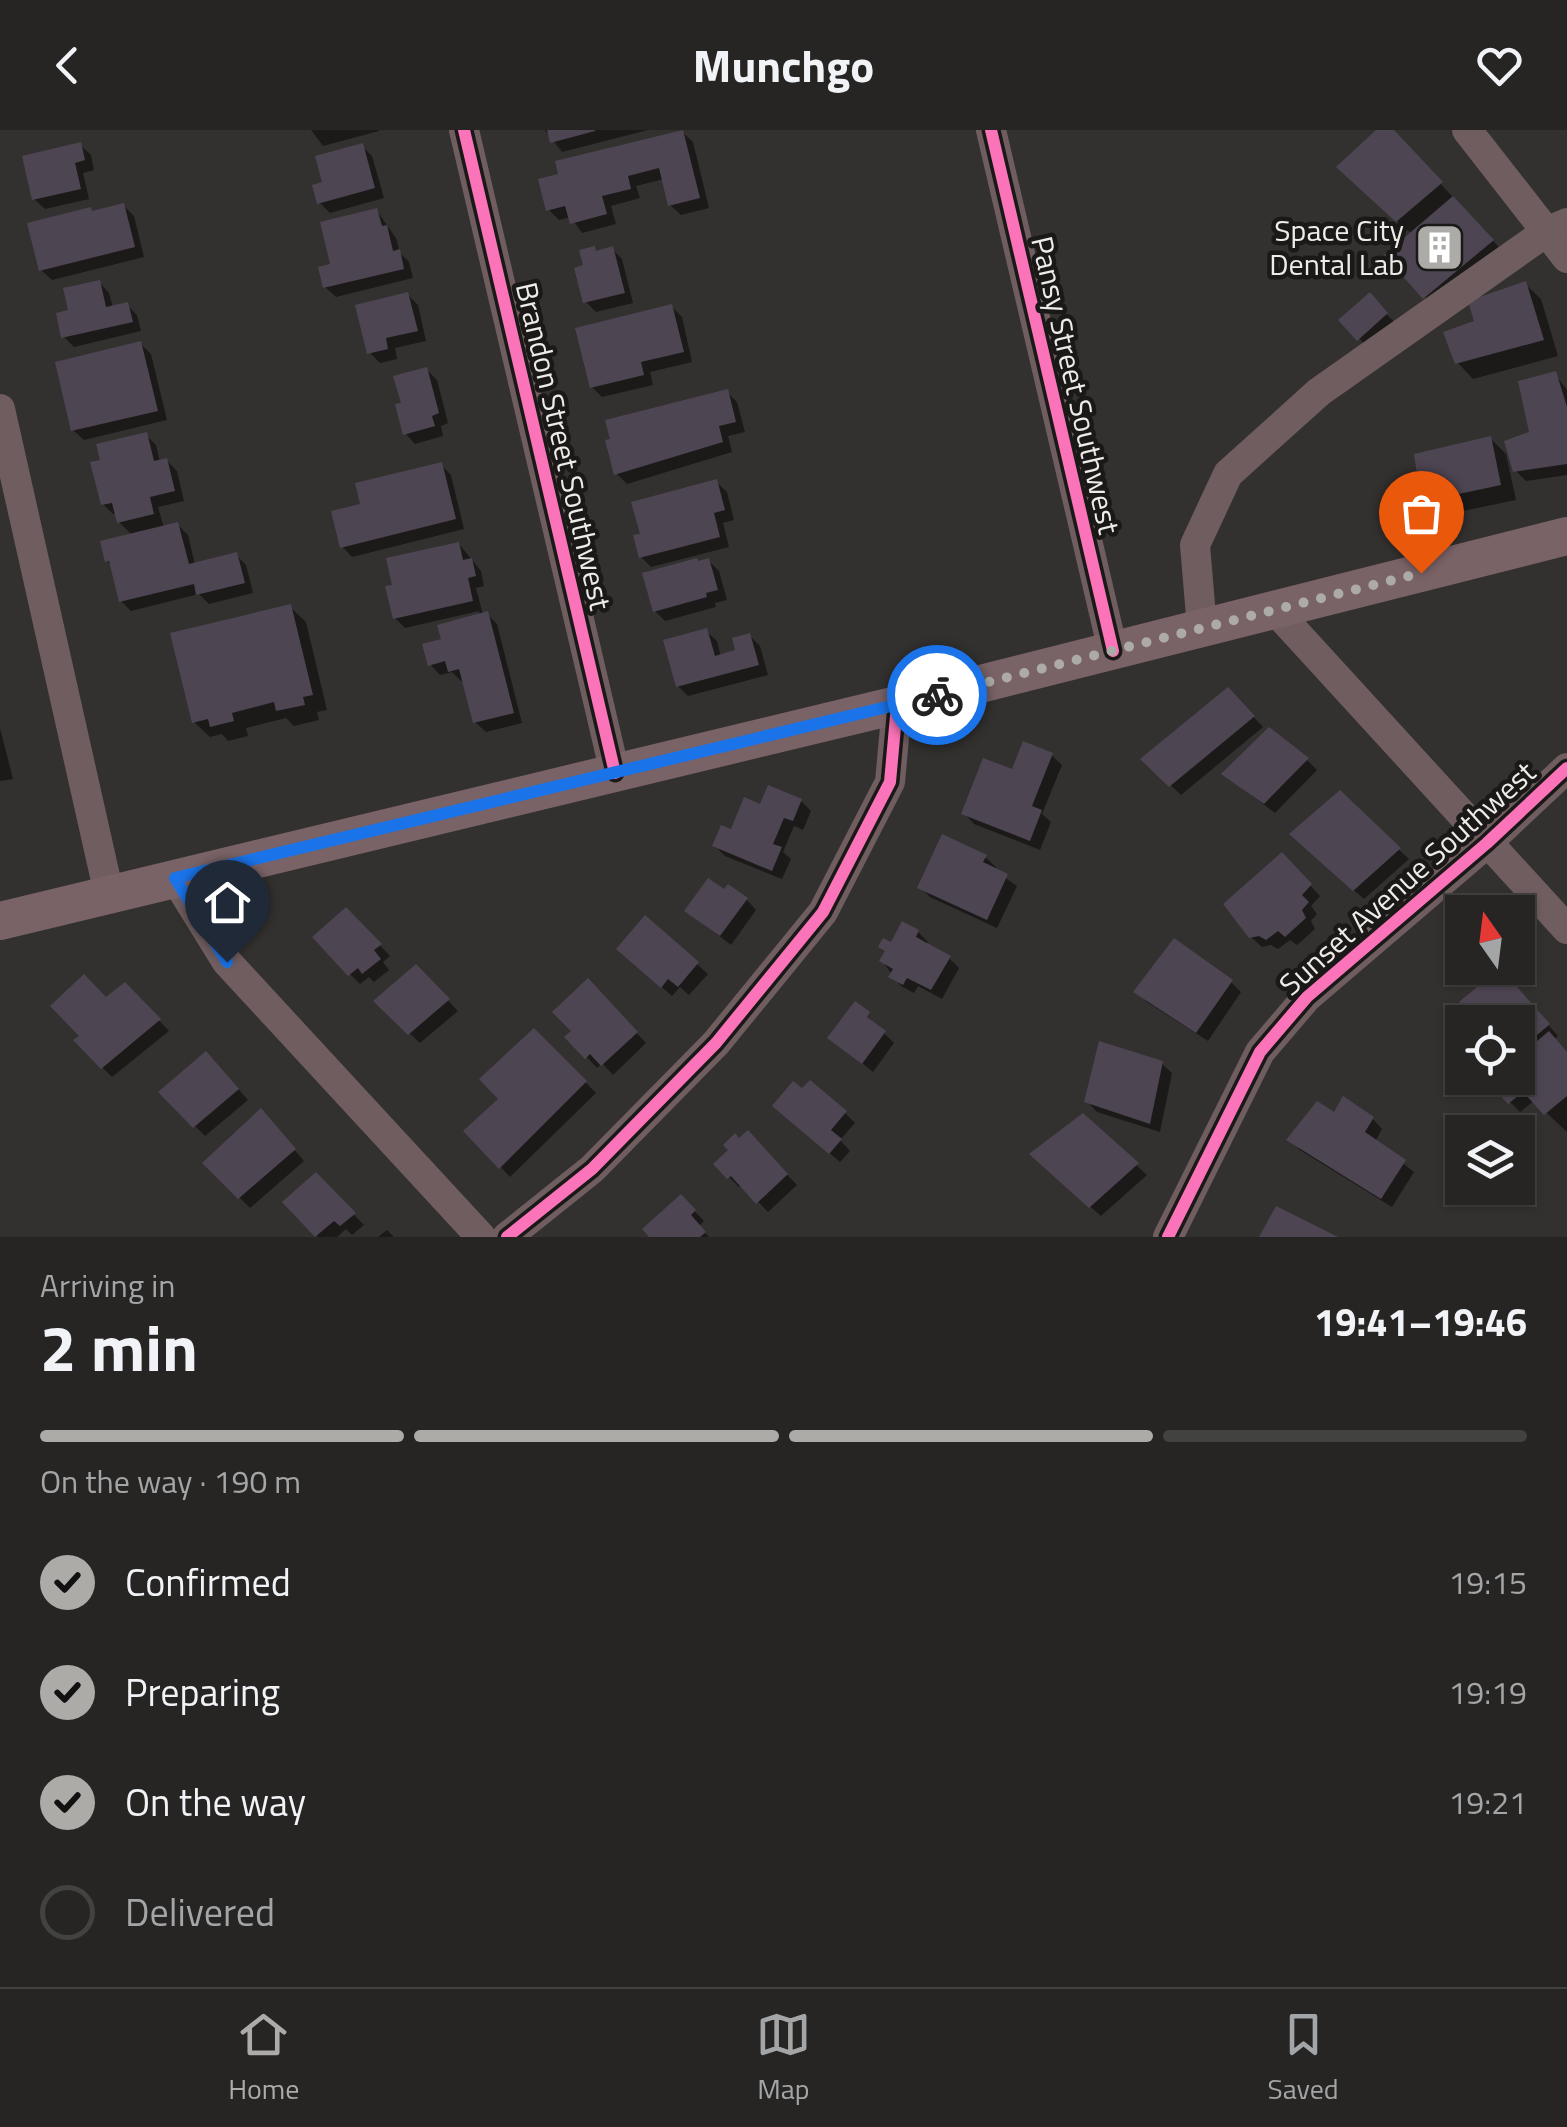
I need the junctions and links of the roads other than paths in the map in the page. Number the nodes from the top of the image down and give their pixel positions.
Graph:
1 (464, 130) edge
2 (991, 130) edge
3 (1467, 130) edge
4 (1557, 227) edge
5 (1567, 258) edge
6 (0, 409) edge
7 (1567, 536) edge
8 (1275, 610) junction
9 (1202, 628) junction
10 (1112, 651) junction
11 (896, 704) junction
12 (1567, 768) edge
13 (615, 773) junction
14 (1487, 844) junction
15 (175, 878) junction
16 (109, 894) junction
17 (0, 920) edge
18 (1567, 929) edge
19 (481, 1237) edge
20 (507, 1237) edge
21 (1169, 1237) edge

1 - 13 street, Brandon Street Southwest
2 - 10 street, Pansy Street Southwest
3 - 4 street
4 - 5 street
4 - 9 street
6 - 16 street
7 - 8 main road
8 - 9 main road
8 - 14 street
9 - 10 main road
10 - 11 main road
11 - 13 main road
11 - 20 street
12 - 14 street, Sunset Avenue Southwest
13 - 15 main road
14 - 18 street
14 - 21 street, Sunset Avenue Southwest
15 - 16 main road
15 - 19 street
16 - 17 main road

